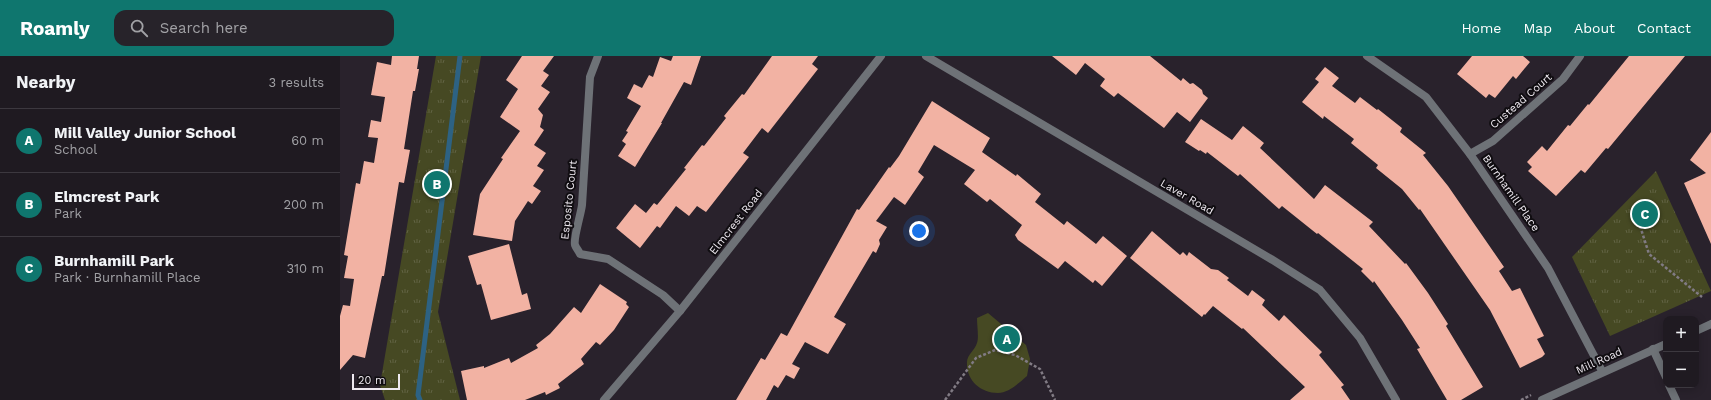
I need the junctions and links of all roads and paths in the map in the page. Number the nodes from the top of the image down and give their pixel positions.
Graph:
1 (598, 56) edge
2 (881, 56) edge
3 (926, 56) edge
4 (1367, 56) edge
5 (1580, 56) edge
6 (1470, 154) junction
7 (1634, 207) dead end
8 (1702, 297) dead end
9 (680, 311) junction
10 (1711, 324) edge
11 (1699, 330) edge
12 (1663, 345) edge
13 (1653, 350) junction
14 (1602, 372) junction
15 (1663, 372) edge
16 (1670, 388) edge
17 (604, 400) edge
18 (945, 400) edge
19 (1055, 400) edge
20 (1396, 400) edge
21 (1542, 400) edge
22 (1676, 400) edge

1 - 9 street, Esposito Court
2 - 9 street, Elmcrest Road
3 - 20 street, Laver Road
4 - 6 street, Burnhamill Place
5 - 6 street, Custead Court
6 - 14 street, Burnhamill Place
7 - 8 path
9 - 17 street, Elmcrest Road
10 - 11 street
12 - 13 street, Mill Road
13 - 14 street, Mill Road
13 - 15 street
14 - 21 street, Mill Road
16 - 22 street
18 - 19 path

